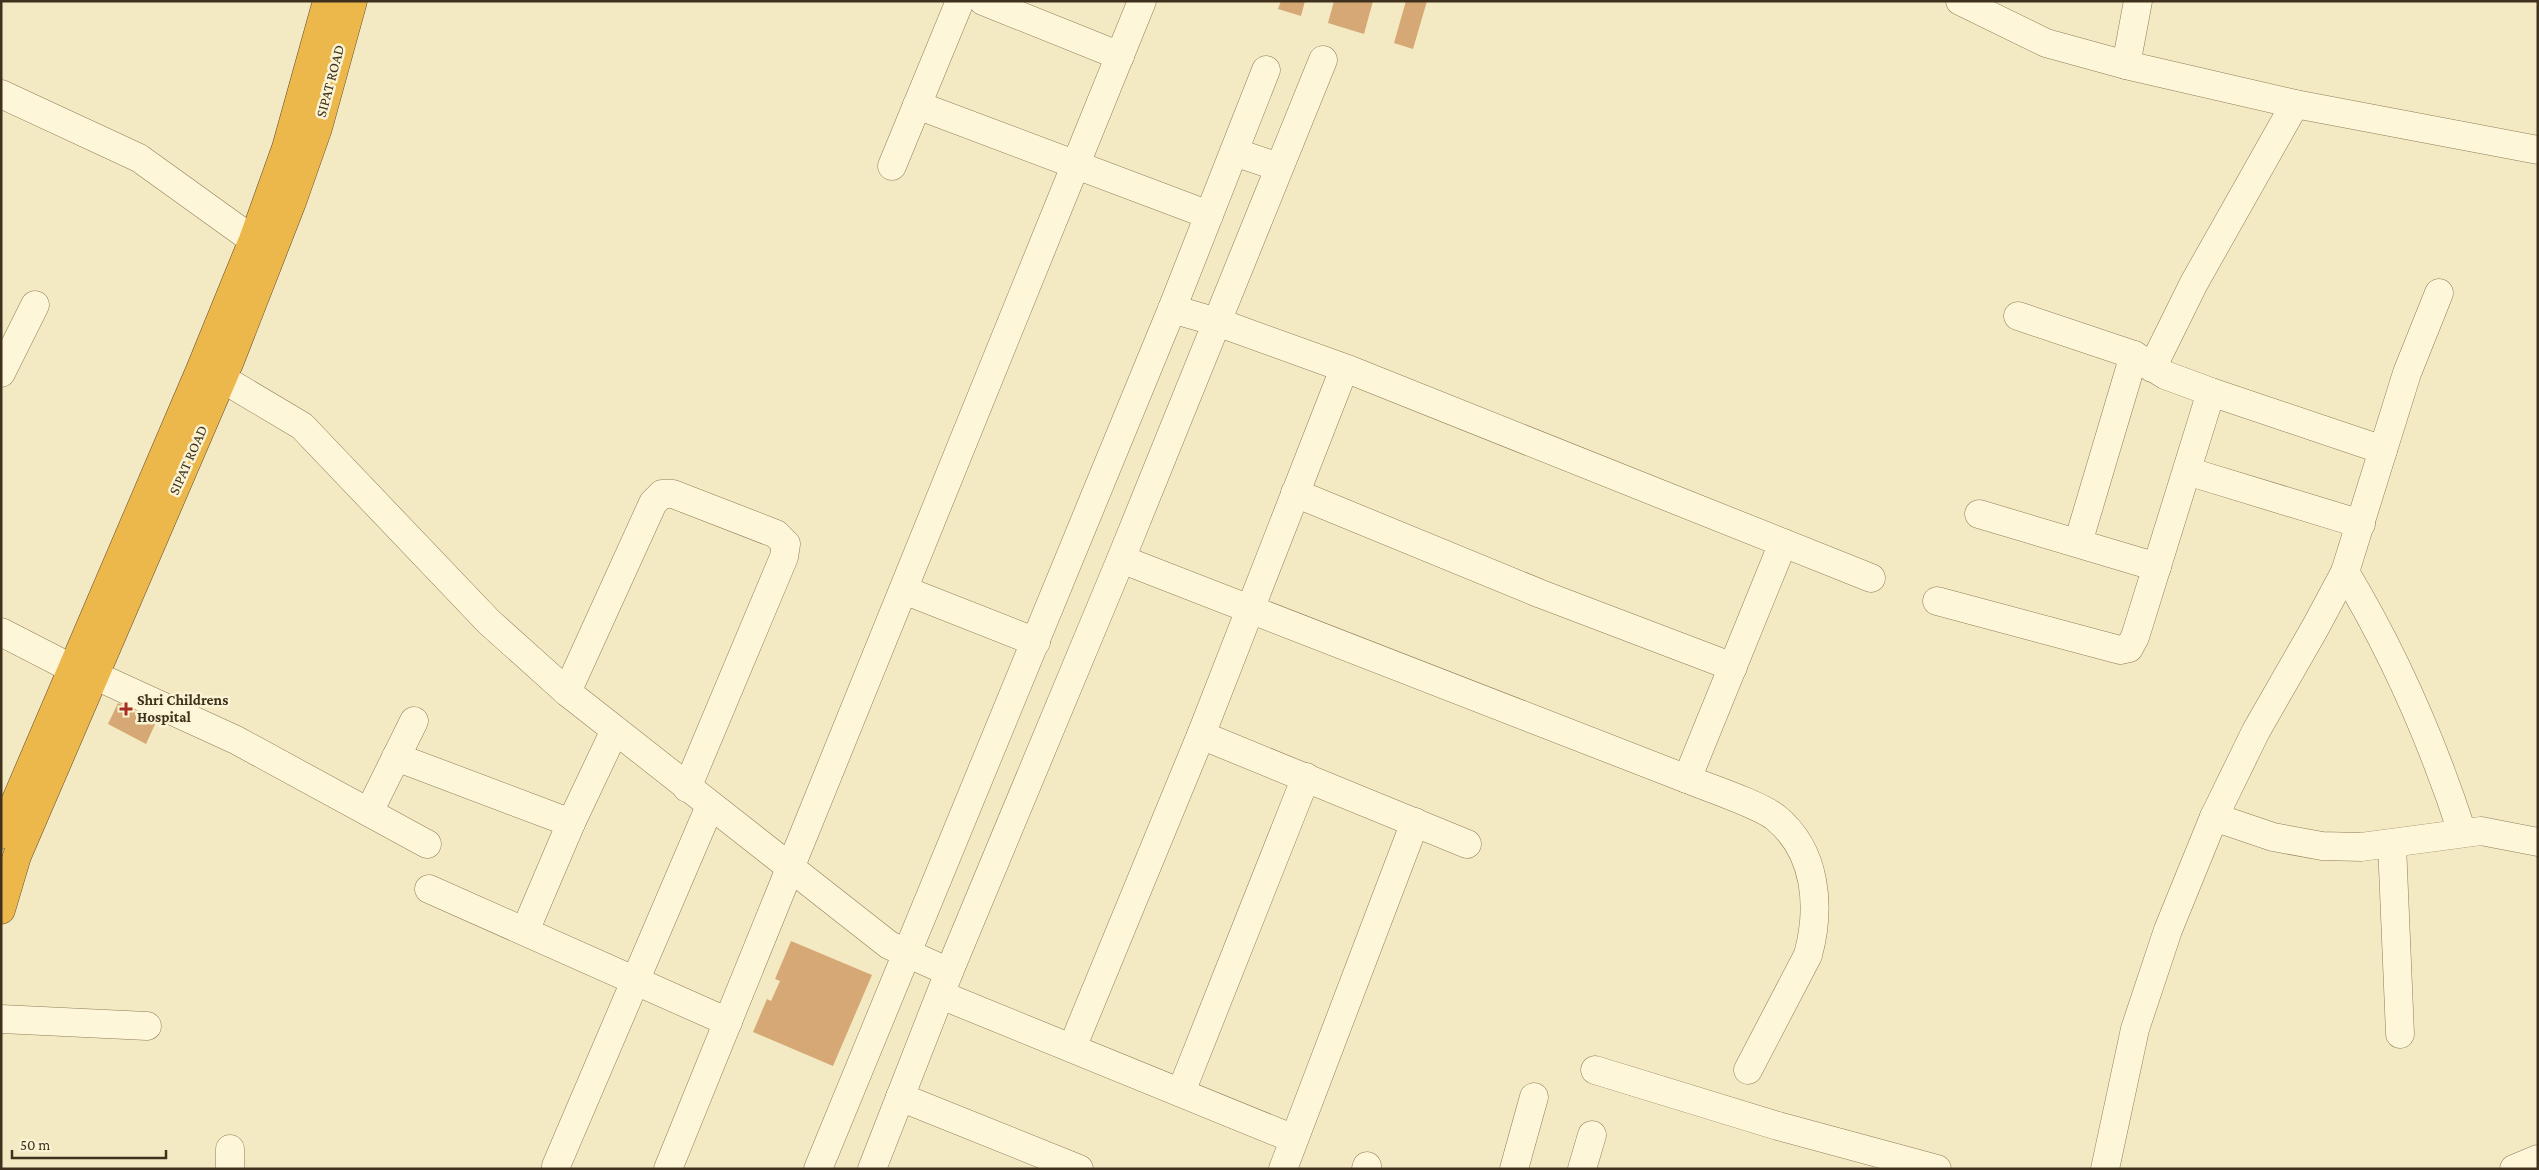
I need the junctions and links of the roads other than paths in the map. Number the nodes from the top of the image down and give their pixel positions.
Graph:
1 (327, 1) edge
2 (352, 1) edge
3 (960, 1) edge
4 (983, 1) edge
5 (1142, 1) edge
6 (1960, 1) edge
7 (2138, 1) edge
8 (1120, 56) junction
9 (1323, 60) dead end
10 (2126, 65) junction
11 (1266, 70) dead end
12 (1, 94) edge
13 (2295, 104) junction
14 (917, 105) junction
15 (2538, 150) edge
16 (1234, 152) junction
17 (892, 166) dead end
18 (1076, 166) junction
19 (1279, 167) junction
20 (1209, 215) junction
21 (252, 240) junction
22 (2439, 293) dead end
23 (35, 305) dead end
24 (1172, 309) junction
25 (2018, 316) dead end
26 (1217, 322) junction
27 (2143, 362) junction
28 (1344, 369) junction
29 (1, 374) edge
30 (224, 378) junction
31 (2211, 392) junction
32 (2383, 450) junction
33 (2187, 471) junction
34 (1295, 494) junction
35 (1979, 514) dead end
36 (2361, 524) junction
37 (1783, 543) junction
38 (2078, 543) junction
39 (1121, 559) junction
40 (2157, 567) junction
41 (2344, 572) junction
42 (1871, 578) dead end
43 (904, 590) junction
44 (1937, 601) dead end
45 (1250, 608) junction
46 (1, 632) edge
47 (1036, 642) junction
48 (1733, 667) junction
49 (83, 672) junction
50 (567, 692) junction
51 (414, 721) dead end
52 (616, 730) junction
53 (1201, 735) junction
54 (396, 757) junction
55 (1306, 777) junction
56 (1687, 779) junction
57 (687, 788) junction
58 (710, 806) junction
59 (369, 812) junction
60 (2214, 816) junction
61 (1415, 822) junction
62 (571, 823) junction
63 (3, 827) edge
64 (2462, 832) junction
65 (2538, 842) edge
66 (427, 844) dead end
67 (1467, 844) dead end
68 (2392, 844) junction
69 (791, 868) junction
70 (429, 889) dead end
71 (1, 910) edge
72 (525, 931) junction
73 (908, 954) junction
74 (634, 980) junction
75 (945, 984) junction
76 (1, 1019) edge
77 (728, 1022) junction
78 (147, 1026) dead end
79 (2400, 1034) dead end
80 (1072, 1048) junction
81 (1595, 1070) dead end
82 (1748, 1070) dead end
83 (1181, 1092) junction
84 (900, 1097) junction
85 (1534, 1097) dead end
86 (1592, 1135) dead end
87 (1294, 1139) junction
88 (1026, 1159) edge
89 (2538, 1159) edge
90 (556, 1166) dead end
91 (668, 1169) edge
92 (818, 1169) edge
93 (872, 1169) edge
94 (1079, 1169) edge
95 (1283, 1169) edge
96 (1514, 1169) edge
97 (1582, 1169) edge
98 (1937, 1169) edge
99 (2105, 1169) edge
100 (2514, 1169) edge

1 - 21 highway, SIPAT ROAD
2 - 30 highway, SIPAT ROAD
3 - 14 street
4 - 8 street
5 - 8 street
6 - 10 street
7 - 10 street
8 - 18 street
9 - 19 street
10 - 13 street
11 - 16 street
12 - 21 street
13 - 15 street
13 - 27 street
14 - 17 street
14 - 18 street
16 - 19 street
16 - 20 street
18 - 20 street
18 - 43 street
19 - 26 street
20 - 24 street
21 - 49 highway, SIPAT ROAD
22 - 32 street
23 - 29 street
24 - 26 street
24 - 47 street
25 - 27 street
26 - 28 street
26 - 39 street
27 - 31 street
27 - 38 street
28 - 34 street
28 - 37 street
30 - 49 highway, SIPAT ROAD
30 - 50 street
31 - 32 street
31 - 33 street
32 - 36 street
33 - 36 street
33 - 40 street
34 - 45 street
34 - 48 street
35 - 38 street
36 - 41 street
37 - 42 street
37 - 48 street
38 - 40 street
39 - 45 street
39 - 75 street
40 - 44 street
41 - 60 street
41 - 64 street
43 - 47 street
43 - 69 street
45 - 53 street
45 - 56 street
46 - 49 street
47 - 73 street
48 - 56 street
49 - 59 street
49 - 63 highway, SIPAT ROAD
49 - 71 highway, SIPAT ROAD
50 - 52 street
50 - 57 street
51 - 54 street
52 - 57 street
52 - 62 street
53 - 55 street
53 - 80 street
54 - 59 street
54 - 62 street
55 - 61 street
55 - 83 street
56 - 82 street
57 - 58 street
58 - 69 street
58 - 74 street
59 - 66 street
60 - 68 street
60 - 99 street
61 - 67 street
61 - 87 street
62 - 72 street
64 - 65 street
64 - 68 street
68 - 79 street
69 - 73 street
69 - 77 street
70 - 72 street
72 - 74 street
73 - 75 street
73 - 92 street
74 - 77 street
74 - 90 street
75 - 80 street
75 - 84 street
76 - 78 street
77 - 91 street
80 - 83 street
81 - 98 street
83 - 87 street
84 - 88 street
84 - 93 street
85 - 96 street
86 - 97 street
87 - 95 street
88 - 94 street
89 - 100 street

